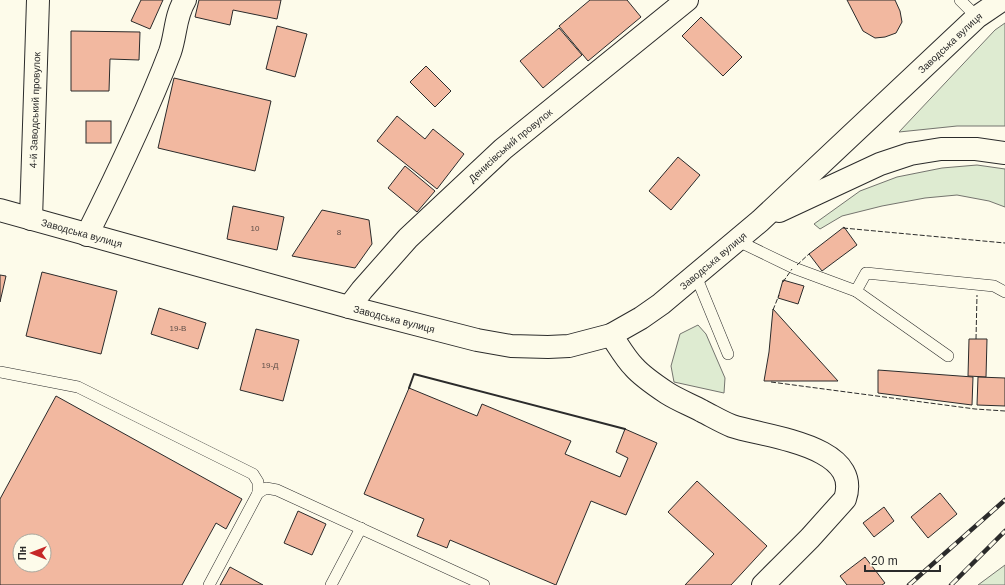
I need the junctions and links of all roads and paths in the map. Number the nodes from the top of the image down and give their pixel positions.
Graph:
1 (38, 0) edge
2 (185, 0) edge
3 (687, 0) edge
4 (960, 0) edge
5 (1002, 0) edge
6 (977, 17) junction
7 (1005, 153) edge
8 (0, 210) edge
9 (30, 220) junction
10 (760, 221) junction
11 (87, 235) junction
12 (736, 240) junction
13 (696, 276) junction
14 (856, 291) junction
15 (1005, 292) edge
16 (350, 307) junction
17 (611, 335) junction
18 (728, 354) dead end
19 (948, 356) dead end
20 (0, 372) edge
21 (258, 492) junction
22 (361, 528) junction
23 (210, 585) edge
24 (331, 585) edge
25 (484, 585) edge
26 (763, 585) edge

1 - 9 main road, 4-й Заводський провулок
2 - 11 main road
3 - 16 main road, Денисівський провулок
4 - 6 lane
5 - 6 main road, Заводська вулиця
6 - 10 main road, Заводська вулиця
7 - 10 main road, Заводська вулиця
8 - 9 main road, Заводська вулиця
9 - 11 main road, Заводська вулиця
10 - 12 main road, Заводська вулиця
11 - 16 main road, Заводська вулиця
12 - 13 main road, Заводська вулиця
12 - 14 lane
13 - 17 main road, Заводська вулиця
13 - 18 lane
14 - 15 lane
14 - 19 lane
16 - 17 main road, Заводська вулиця
17 - 26 main road
20 - 21 lane
21 - 22 lane
21 - 23 lane
22 - 24 lane
22 - 25 lane

